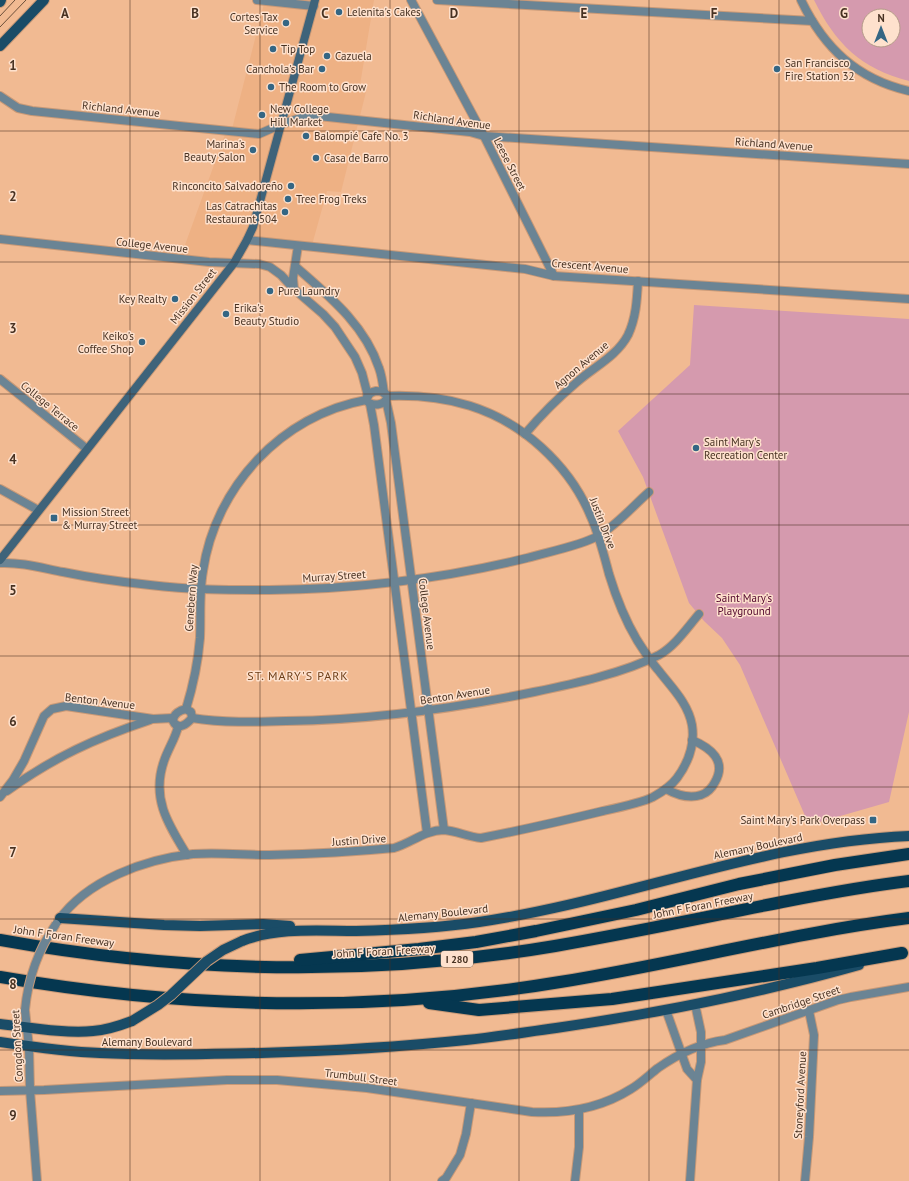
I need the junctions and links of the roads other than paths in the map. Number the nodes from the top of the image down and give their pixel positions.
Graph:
1 (44, 0) edge
2 (257, 0) edge
3 (412, 0) edge
4 (437, 0) edge
5 (801, 0) edge
6 (315, 3) edge
7 (812, 22) junction
8 (0, 46) edge
9 (909, 91) edge
10 (0, 96) edge
11 (282, 124) junction
12 (484, 136) junction
13 (909, 164) edge
14 (0, 239) edge
15 (247, 240) junction
16 (298, 246) junction
17 (234, 262) junction
18 (296, 267) junction
19 (554, 276) junction
20 (638, 281) junction
21 (294, 289) junction
22 (909, 299) edge
23 (0, 380) edge
24 (386, 396) junction
25 (368, 400) junction
26 (525, 434) junction
27 (86, 449) junction
28 (0, 489) edge
29 (649, 492) dead end
30 (38, 510) junction
31 (599, 536) junction
32 (0, 561) edge
33 (411, 580) junction
34 (394, 582) junction
35 (201, 589) junction
36 (699, 614) dead end
37 (649, 660) junction
38 (186, 709) junction
39 (428, 711) junction
40 (411, 713) junction
41 (173, 718) junction
42 (192, 718) junction
43 (153, 719) junction
44 (178, 727) junction
45 (692, 740) junction
46 (666, 789) junction
47 (0, 797) edge
48 (444, 830) junction
49 (427, 833) junction
50 (909, 836) edge
51 (909, 854) edge
52 (187, 855) junction
53 (909, 881) edge
54 (909, 918) edge
55 (58, 921) junction
56 (378, 930) junction
57 (0, 940) edge
58 (906, 953) edge
59 (234, 966) junction
60 (0, 977) edge
61 (909, 987) edge
62 (406, 1000) junction
63 (695, 1004) junction
64 (666, 1010) junction
65 (808, 1011) junction
66 (0, 1024) edge
67 (27, 1027) junction
68 (0, 1042) edge
69 (701, 1045) junction
70 (29, 1047) junction
71 (683, 1053) junction
72 (697, 1080) junction
73 (30, 1090) junction
74 (0, 1091) edge
75 (471, 1103) junction
76 (578, 1110) junction
77 (37, 1181) edge
78 (442, 1181) edge
79 (576, 1181) edge
80 (690, 1181) edge
81 (805, 1181) edge

1 - 8 main road
2 - 6 street
3 - 12 street, Leese Street
4 - 7 street
5 - 7 street
6 - 11 main road, Mission Street
7 - 9 street
10 - 11 street, Richland Avenue
11 - 12 street, Richland Avenue
11 - 15 main road, Mission Street
12 - 13 street, Richland Avenue
12 - 19 street, Leese Street
14 - 17 street, College Avenue
15 - 16 street, Crescent Avenue
15 - 17 main road, Mission Street
16 - 18 street
16 - 19 street, Crescent Avenue
17 - 21 street, College Avenue
17 - 27 main road, Mission Street
18 - 21 street
18 - 24 street, College Avenue
19 - 20 street, Crescent Avenue
20 - 22 street, Crescent Avenue
20 - 26 street, Agnon Avenue
21 - 25 street, College Avenue
23 - 27 street, College Terrace
24 - 25 street
24 - 25 street
24 - 26 street, Justin Drive
24 - 33 street, College Avenue
25 - 34 street, College Avenue
25 - 35 street, Genebern Way
26 - 31 street, Justin Drive
27 - 30 main road, Mission Street
28 - 30 street
29 - 31 street, Murray Street
30 - 32 main road, Mission Street
31 - 33 street, Murray Street
31 - 37 street, Justin Drive
32 - 35 street, Murray Street
33 - 34 street, Murray Street
33 - 39 street, College Avenue
34 - 35 street, Murray Street
34 - 40 street, College Avenue
35 - 38 street, Genebern Way
36 - 37 street, Benton Avenue
37 - 39 street, Benton Avenue
37 - 45 street, Justin Drive
38 - 41 street
38 - 42 street
39 - 40 street, Benton Avenue
39 - 48 street, College Avenue
40 - 42 street, Benton Avenue
40 - 49 street, College Avenue
41 - 43 street, Benton Avenue
41 - 44 street
42 - 44 street
43 - 47 street, Benton Avenue
43 - 47 street, Benton Avenue
44 - 52 street
45 - 46 street, Justin Drive
45 - 46 street
46 - 48 street, Justin Drive
48 - 49 street, Justin Drive
49 - 52 street, Justin Drive
50 - 56 main road, Alemany Boulevard
51 - 59 highway
52 - 55 street, Justin Drive
53 - 59 highway, John F Foran Freeway / I 280
54 - 62 highway
55 - 56 main road
55 - 67 street, Congdon Street, bridge
56 - 67 main road, Alemany Boulevard, bridge
57 - 59 highway, John F Foran Freeway / I 280
58 - 62 highway
58 - 63 main road, Alemany Boulevard
60 - 62 highway
61 - 65 street, Cambridge Street
63 - 64 main road, Alemany Boulevard
63 - 69 street
64 - 70 main road, Alemany Boulevard
64 - 71 street
65 - 69 street, Cambridge Street
65 - 81 street, Stoneyford Avenue
66 - 67 main road, Alemany Boulevard
67 - 70 street, Congdon Street
68 - 70 main road, Alemany Boulevard
69 - 71 street, Trumbull Street
69 - 72 street
70 - 73 street, Congdon Street
71 - 72 street
71 - 76 street, Trumbull Street
72 - 80 street
73 - 74 street, Trumbull Street
73 - 75 street, Trumbull Street
73 - 77 street, Congdon Street
75 - 76 street, Trumbull Street
75 - 78 street
76 - 79 street

